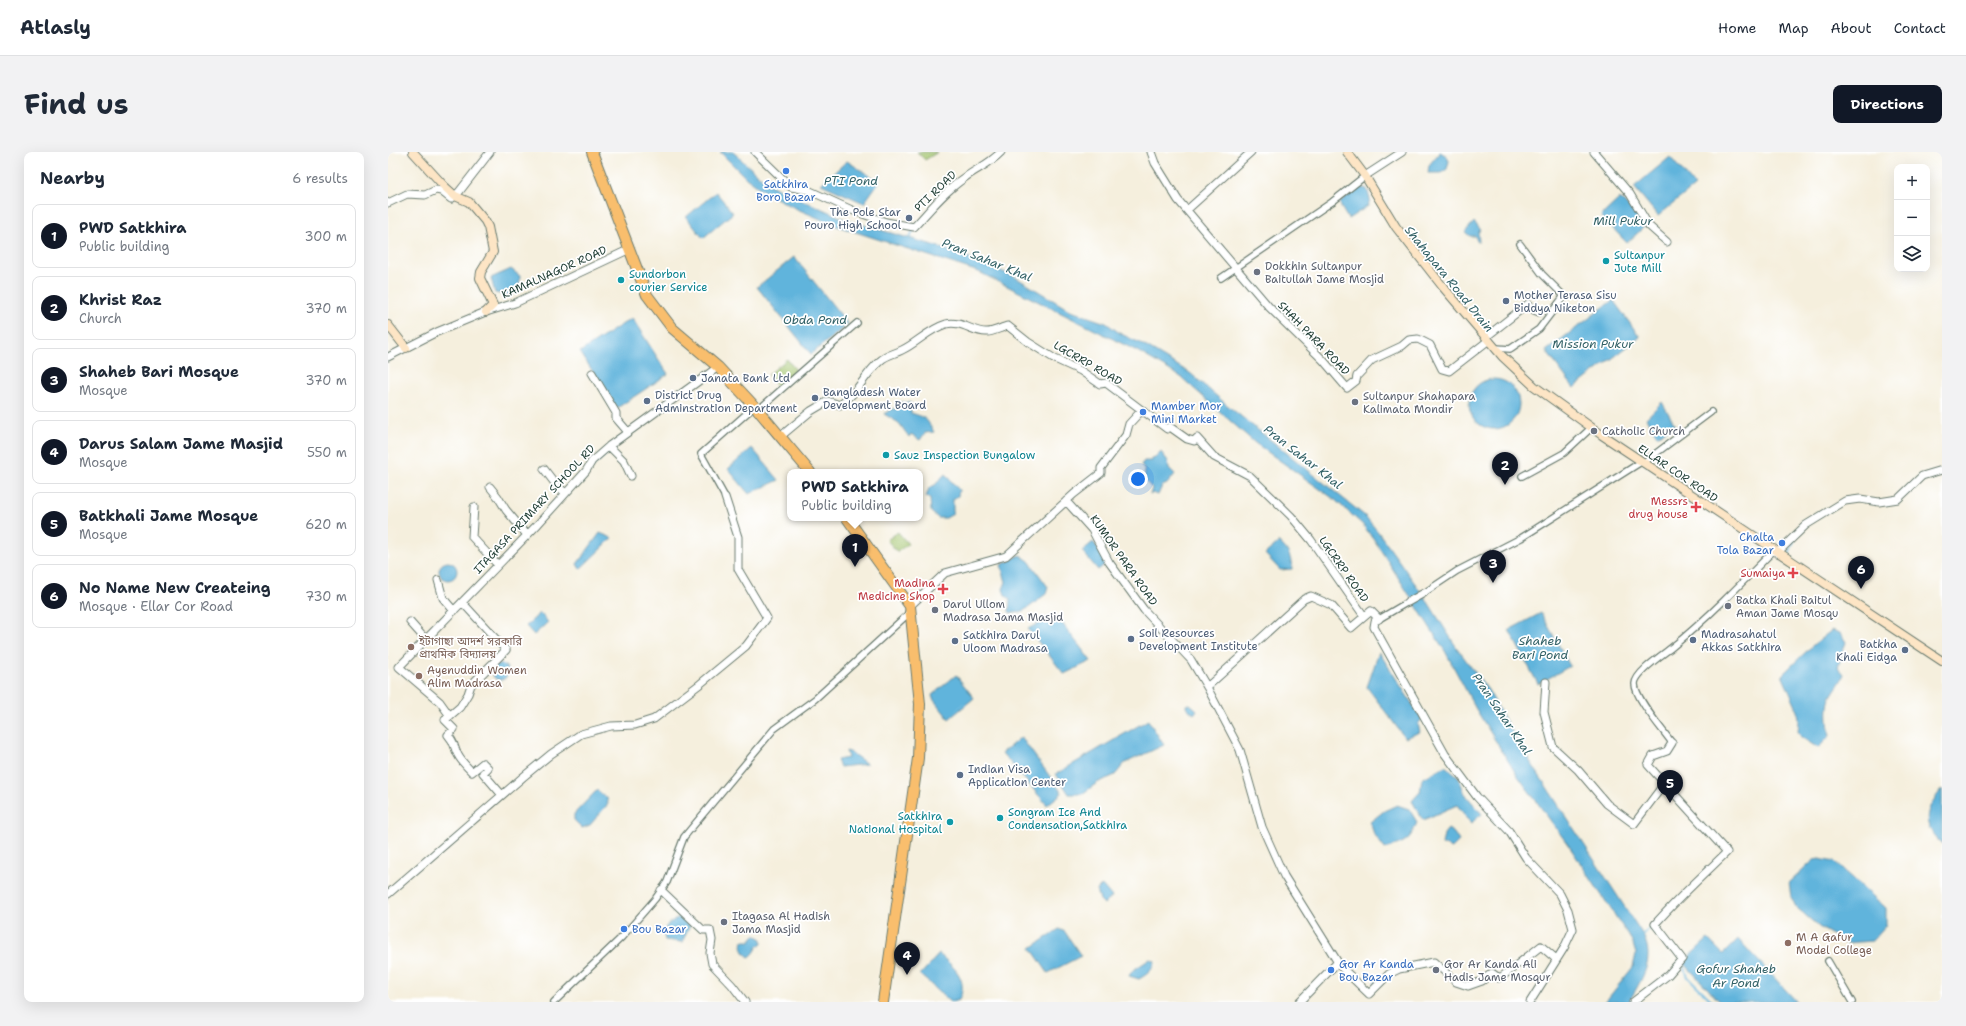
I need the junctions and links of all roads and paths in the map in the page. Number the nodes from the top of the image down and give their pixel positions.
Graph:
1 (413, 152) edge
2 (490, 152) edge
3 (592, 152) edge
4 (754, 152) edge
5 (1001, 152) edge
6 (1151, 152) edge
7 (1251, 152) edge
8 (1347, 152) edge
9 (1402, 152) edge
10 (1594, 152) edge
11 (1365, 176) junction
12 (455, 196) junction
13 (388, 203) edge
14 (1187, 210) junction
15 (1667, 242) dead end
16 (1520, 244) dead end
17 (630, 249) junction
18 (1237, 268) junction
19 (1221, 278) dead end
20 (486, 312) junction
21 (1540, 312) dead end
22 (857, 323) dead end
23 (388, 325) edge
24 (1487, 338) junction
25 (406, 348) junction
26 (1496, 348) junction
27 (388, 357) edge
28 (718, 367) junction
29 (592, 373) dead end
30 (757, 408) junction
31 (1142, 410) junction
32 (1711, 412) dead end
33 (1591, 428) junction
34 (628, 432) junction
35 (781, 436) junction
36 (610, 446) junction
37 (1642, 462) junction
38 (544, 469) dead end
39 (808, 469) edge
40 (1942, 470) edge
41 (631, 476) dead end
42 (1522, 476) dead end
43 (490, 487) dead end
44 (566, 493) junction
45 (725, 497) joint
46 (1066, 501) junction
47 (474, 507) dead end
48 (849, 521) edge
49 (527, 535) junction
50 (1775, 552) junction
51 (498, 565) junction
52 (438, 580) dead end
53 (1424, 593) joint
54 (462, 602) junction
55 (1408, 602) joint
56 (910, 606) junction
57 (454, 611) junction
58 (1364, 616) junction
59 (1379, 619) junction
60 (410, 622) dead end
61 (426, 640) junction
62 (1942, 661) edge
63 (1546, 682) dead end
64 (1207, 687) junction
65 (450, 716) junction
66 (1672, 743) joint
67 (1664, 784) junction
68 (502, 795) junction
69 (661, 890) junction
70 (388, 894) edge
71 (1556, 959) junction
72 (1828, 961) dead end
73 (1337, 963) junction
74 (554, 1002) edge
75 (745, 1002) edge
76 (883, 1002) edge
77 (1299, 1002) edge
78 (1530, 1002) edge
79 (1633, 1002) edge
80 (1852, 1002) edge

1 - 12 main road, KAMALNAGOR ROAD
2 - 12 street
3 - 17 highway
4 - 5 street, PTI ROAD
6 - 14 street, SHAH PARA ROAD
7 - 14 street
8 - 11 main road, ELLAR COR ROAD
9 - 11 street
10 - 15 street
11 - 18 street
11 - 24 main road, ELLAR COR ROAD
12 - 13 street
12 - 20 main road, KAMALNAGOR ROAD
14 - 18 street, SHAH PARA ROAD
16 - 26 street
17 - 20 street, KAMALNAGOR ROAD
17 - 28 highway
18 - 19 street
18 - 24 street, SHAH PARA ROAD
20 - 25 street, KAMALNAGOR ROAD
21 - 24 street
22 - 30 street
23 - 25 main road
24 - 26 main road, ELLAR COR ROAD
25 - 27 street, KAMALNAGOR ROAD
26 - 33 main road, ELLAR COR ROAD
28 - 30 highway
28 - 34 street, ITAGASA PRIMARY SCHOOL RD
29 - 34 street
30 - 35 highway
30 - 45 street
31 - 35 street, LGCRRP ROAD
31 - 46 street
31 - 58 street, LGCRRP ROAD
32 - 37 street
33 - 37 main road, ELLAR COR ROAD
33 - 42 street
34 - 36 street, ITAGASA PRIMARY SCHOOL RD
35 - 39 highway
36 - 41 street
36 - 44 street, ITAGASA PRIMARY SCHOOL RD
37 - 50 main road, ELLAR COR ROAD
37 - 53 street
38 - 44 street
40 - 50 street
43 - 49 street
44 - 49 street, ITAGASA PRIMARY SCHOOL RD
45 - 68 street
46 - 56 street
46 - 64 street, KUMOR PARA ROAD
47 - 51 street
48 - 56 highway
49 - 51 street, ITAGASA PRIMARY SCHOOL RD
50 - 62 main road, ELLAR COR ROAD
50 - 66 street
51 - 54 street, ITAGASA PRIMARY SCHOOL RD
52 - 57 street
53 - 55 street
54 - 57 street, ITAGASA PRIMARY SCHOOL RD
54 - 65 street
55 - 59 street
56 - 69 street
56 - 76 highway
57 - 61 street, ITAGASA PRIMARY SCHOOL RD
58 - 59 street
58 - 64 street
59 - 71 street
60 - 61 street
61 - 65 street, ITAGASA PRIMARY SCHOOL RD
63 - 67 street
64 - 73 street, KUMOR PARA ROAD
65 - 68 street
66 - 67 street
67 - 79 street
68 - 70 street
69 - 74 street
69 - 75 street
71 - 73 street, KUMOR PARA ROAD
71 - 78 street
72 - 80 street
73 - 77 street

